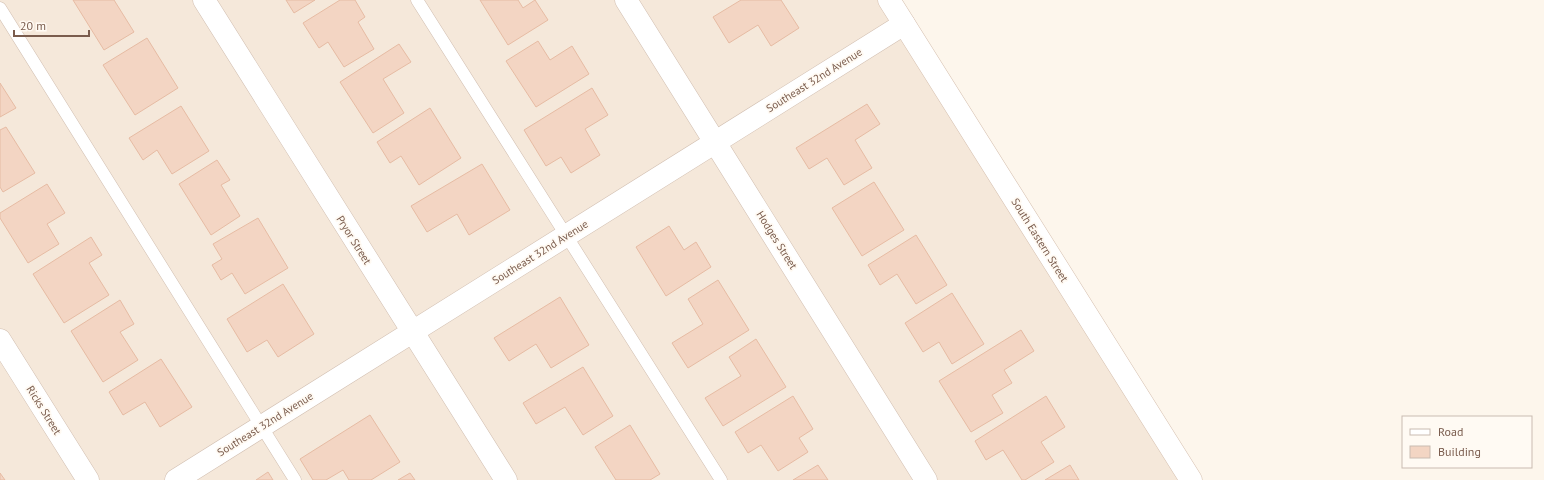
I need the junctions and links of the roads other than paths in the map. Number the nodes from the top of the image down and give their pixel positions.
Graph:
1 (204, 0) edge
2 (417, 0) edge
3 (626, 0) edge
4 (889, 0) edge
5 (0, 8) edge
6 (904, 24) junction
7 (716, 142) junction
8 (565, 236) junction
9 (412, 332) junction
10 (0, 340) edge
11 (261, 426) junction
12 (88, 480) edge
13 (176, 480) edge
14 (295, 480) edge
15 (506, 480) edge
16 (721, 480) edge
17 (926, 480) edge
18 (1191, 480) edge

1 - 9 street, Pryor Street
2 - 8 lane
3 - 7 street, Hodges Street
4 - 6 street, South Eastern Street
5 - 11 lane
6 - 7 street, Southeast 32nd Avenue
6 - 18 street, South Eastern Street
7 - 8 street, Southeast 32nd Avenue
7 - 17 street, Hodges Street
8 - 9 street, Southeast 32nd Avenue
8 - 16 lane
9 - 11 street, Southeast 32nd Avenue
9 - 15 street, Pryor Street
10 - 12 street, Ricks Street
11 - 13 street, Southeast 32nd Avenue
11 - 14 lane

